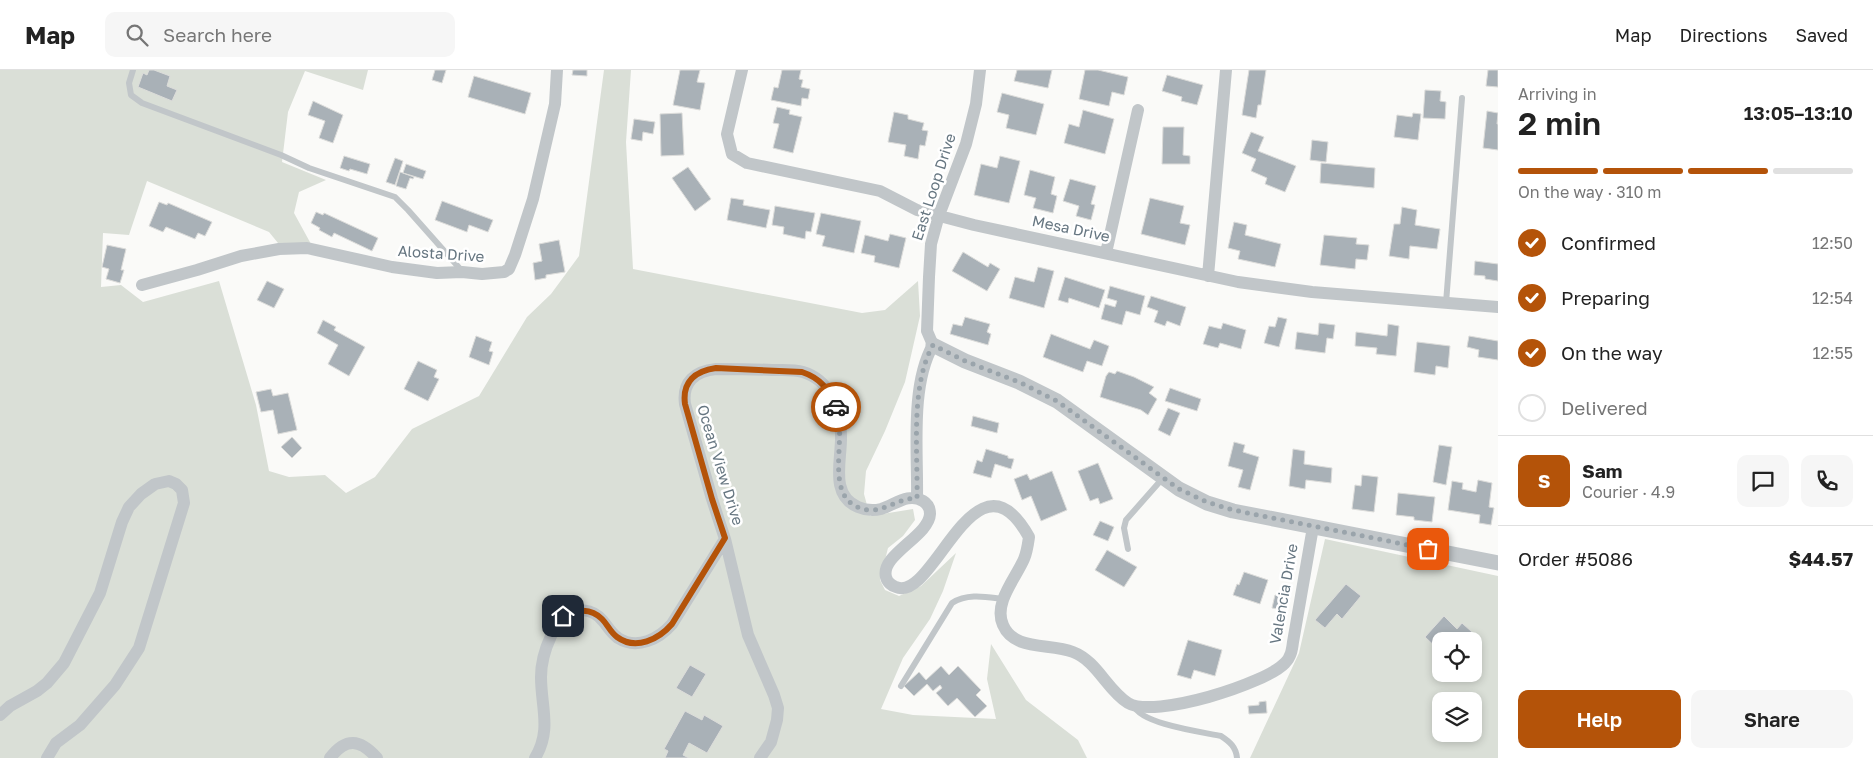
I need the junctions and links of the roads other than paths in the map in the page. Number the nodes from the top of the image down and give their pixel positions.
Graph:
1 (133, 70) edge
2 (557, 70) edge
3 (742, 70) edge
4 (980, 70) edge
5 (1226, 70) edge
6 (1462, 98) dead end
7 (1138, 110) dead end
8 (939, 215) junction
9 (1106, 254) junction
10 (462, 272) junction
11 (1208, 276) junction
12 (142, 285) dead end
13 (1446, 303) junction
14 (1498, 307) edge
15 (933, 345) junction
16 (1163, 478) junction
17 (917, 498) junction
18 (1313, 526) junction
19 (725, 538) junction
20 (1128, 549) dead end
21 (1498, 563) edge
22 (1004, 599) junction
23 (900, 686) dead end
24 (1134, 705) junction
25 (0, 715) edge
26 (48, 758) edge
27 (330, 758) edge
28 (377, 758) edge
29 (534, 758) edge
30 (760, 758) edge
31 (1237, 758) edge

1 - 10 lane
2 - 10 street, Alosta Drive
3 - 8 street, Mesa Drive
4 - 8 street, East Loop Drive
5 - 11 street
6 - 13 lane
7 - 9 street
8 - 9 street, Mesa Drive
8 - 15 street, East Loop Drive
9 - 11 street, Mesa Drive
10 - 12 street, Alosta Drive
11 - 13 street, Mesa Drive
13 - 14 street, Mesa Drive
15 - 16 street
15 - 17 street
16 - 18 street
16 - 20 lane
17 - 19 street, Ocean View Drive
17 - 22 street
18 - 21 street
18 - 24 street, Valencia Drive
19 - 29 street
19 - 30 street, Ocean View Drive
22 - 23 lane
22 - 24 street
24 - 31 lane
25 - 26 street
27 - 28 street

